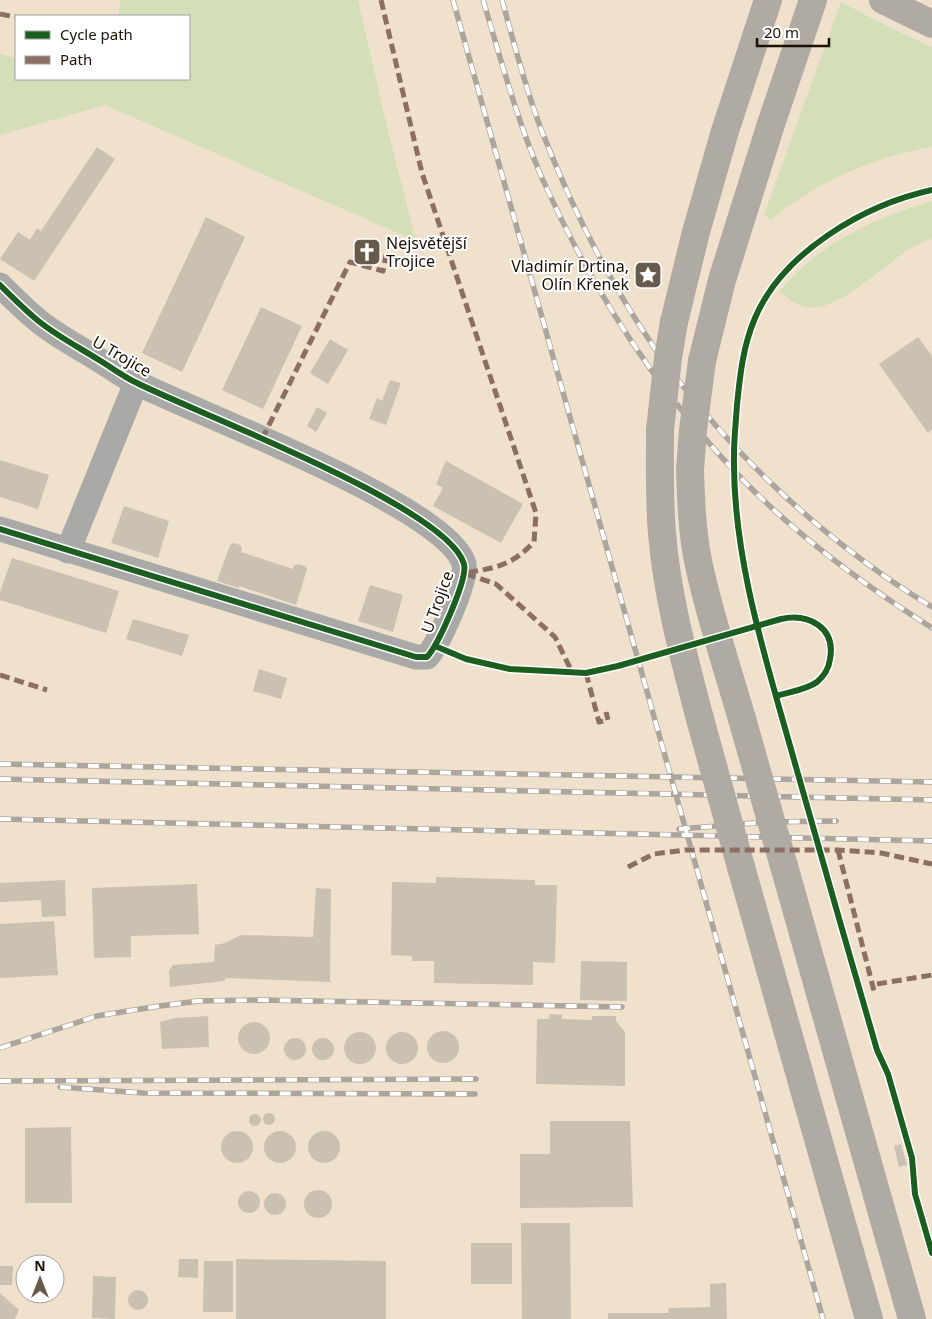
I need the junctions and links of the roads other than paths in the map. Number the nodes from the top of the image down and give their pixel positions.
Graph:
1 (768, 0) edge
2 (883, 0) edge
3 (810, 8) edge
4 (932, 24) edge
5 (0, 285) edge
6 (136, 383) junction
7 (0, 529) edge
8 (68, 551) junction
9 (869, 1319) edge
10 (912, 1319) edge

1 - 9 main road, bridge
2 - 4 main road
3 - 10 main road, bridge
5 - 6 street, U Trojice
6 - 8 street
6 - 8 street, U Trojice
7 - 8 street, U Trojice

